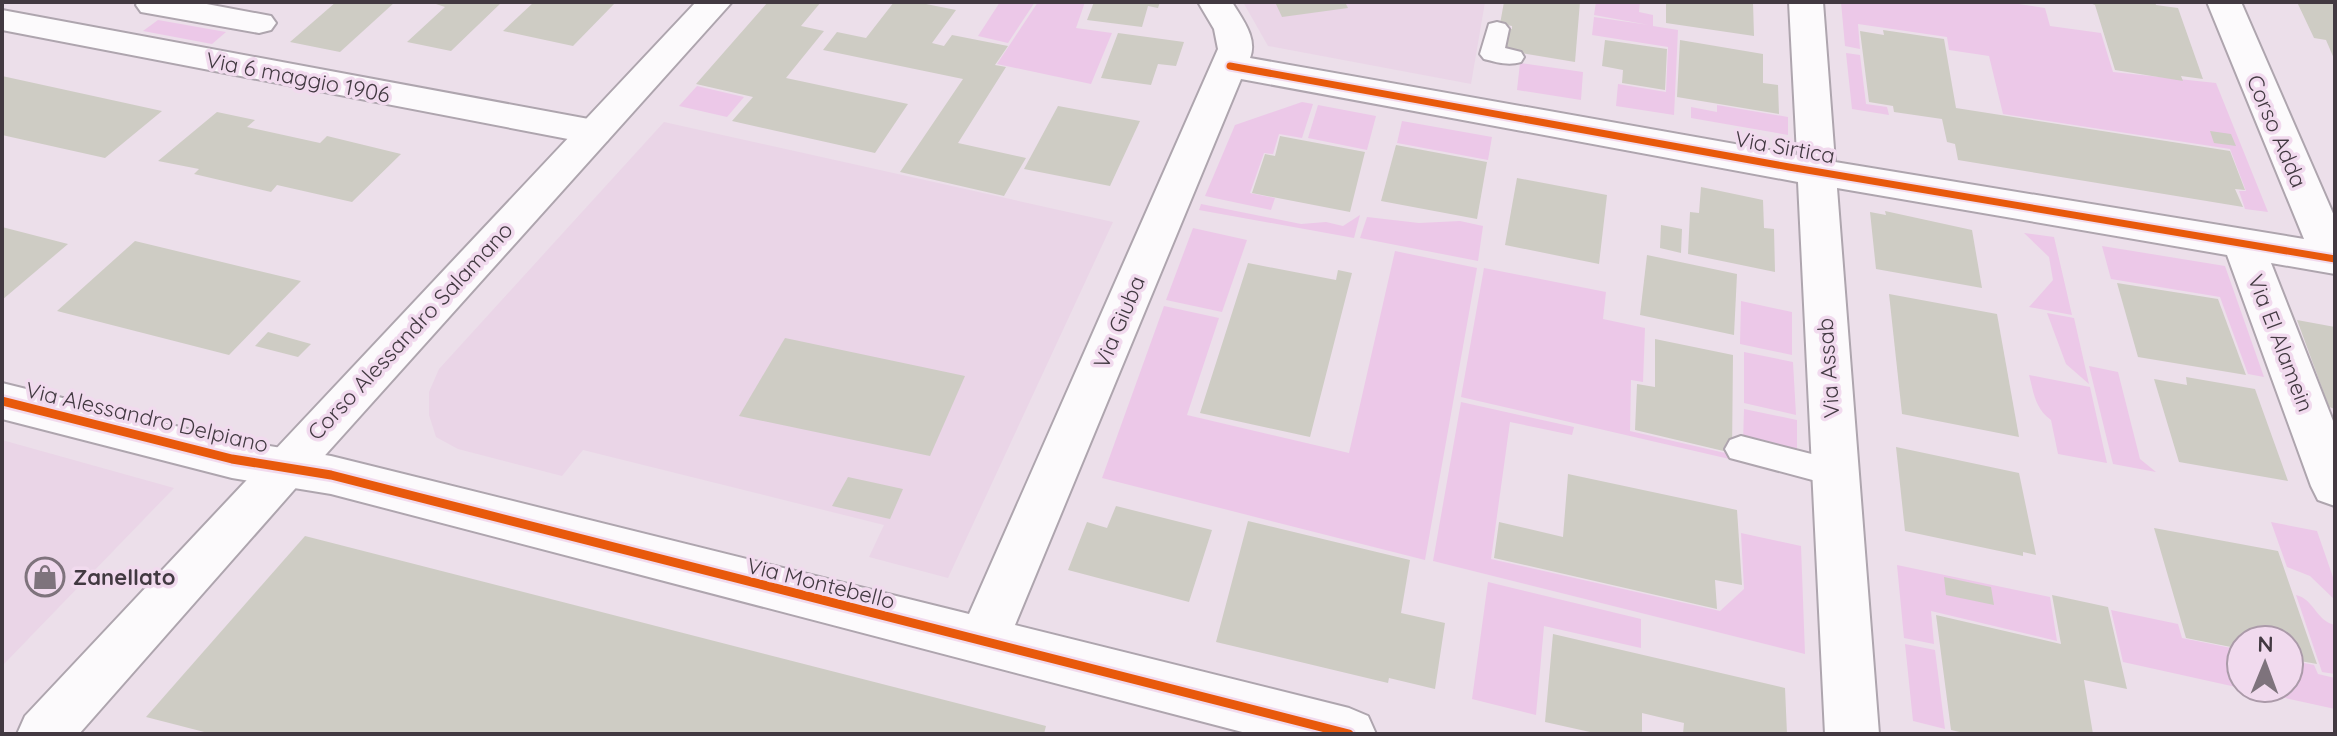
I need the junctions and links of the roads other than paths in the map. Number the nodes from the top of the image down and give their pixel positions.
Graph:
1 (715, 2) edge
2 (1215, 2) edge
3 (1806, 2) edge
4 (2224, 2) edge
5 (155, 3) edge
6 (271, 12) edge
7 (2, 20) edge
8 (1497, 29) dead end
9 (110, 40) junction
10 (1512, 57) dead end
11 (214, 62) junction
12 (1230, 66) junction
13 (594, 132) junction
14 (1816, 171) junction
15 (2243, 244) junction
16 (2333, 259) edge
17 (2, 401) edge
18 (1741, 449) dead end
19 (284, 468) junction
20 (1835, 473) junction
21 (2335, 486) edge
22 (982, 643) junction
23 (44, 734) edge
24 (1349, 734) edge
25 (1852, 734) edge

1 - 13 street, Corso Alessandro Salamano
2 - 12 street, Via Giuba
3 - 14 street, Via Assab
4 - 16 street, Corso Adda
5 - 6 street
5 - 9 street
6 - 11 street
7 - 9 street, Via 6 maggio 1906
8 - 10 lane
9 - 11 street, Via 6 maggio 1906
11 - 13 street, Via 6 maggio 1906
12 - 14 street, Via Sirtica
12 - 22 street, Via Giuba
13 - 19 street, Corso Alessandro Salamano
14 - 15 street, Via Sirtica
14 - 20 street, Via Assab
15 - 16 street, Via Sirtica
15 - 21 street, Via El Alamein
17 - 19 street, Via Alessandro Delpiano
18 - 20 lane
19 - 22 street, Via Montebello
19 - 23 street, Corso Alessandro Salamano
20 - 25 street, Via Assab
22 - 24 street, Via Montebello

